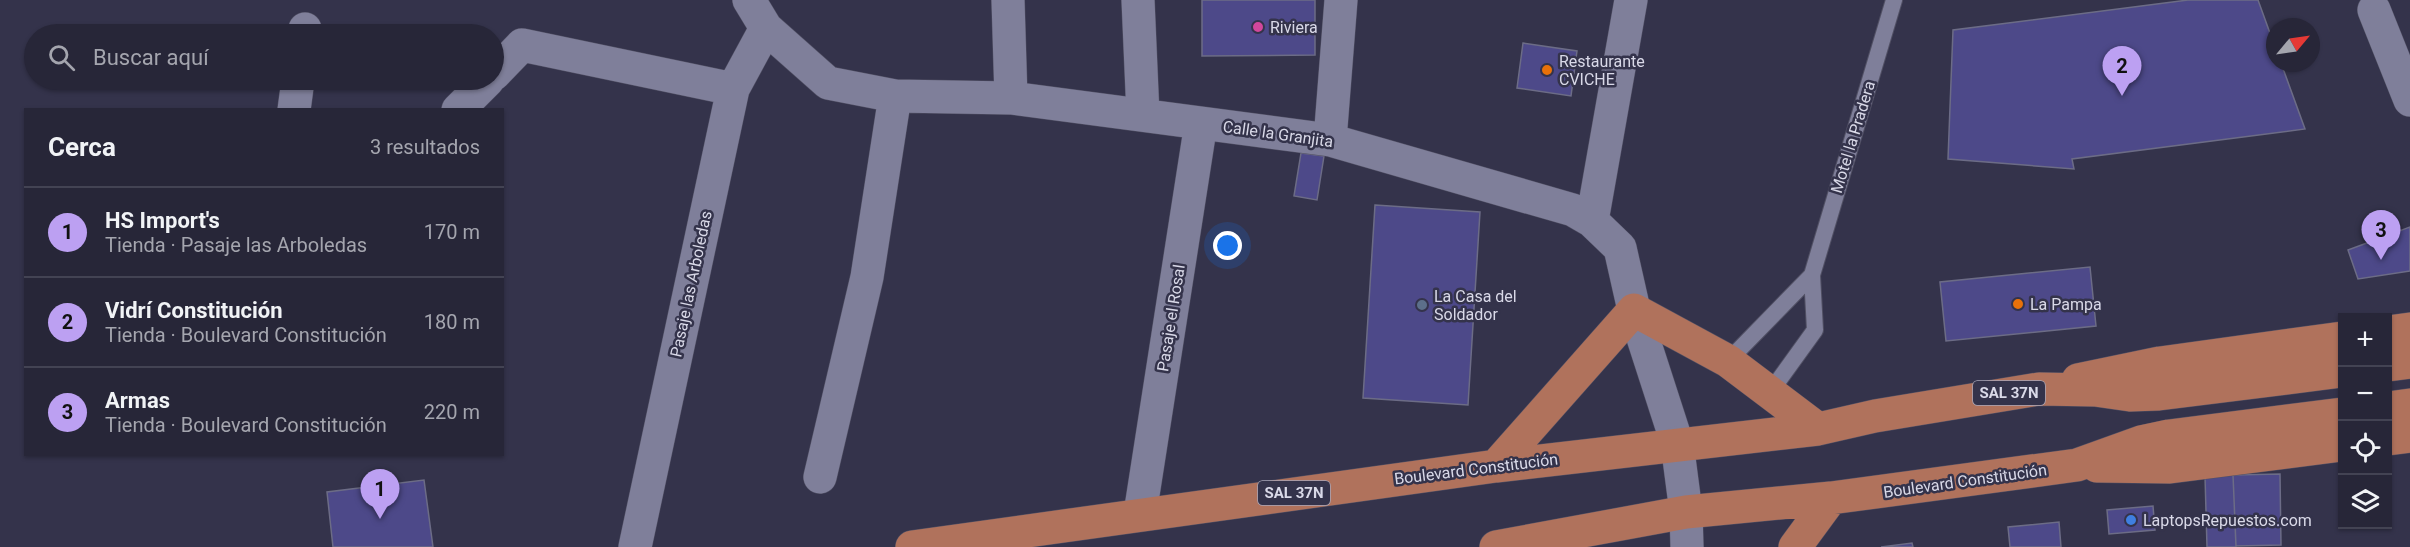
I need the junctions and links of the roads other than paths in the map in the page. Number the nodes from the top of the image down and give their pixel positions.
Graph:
1 (749, 0) edge
2 (1008, 0) edge
3 (1138, 0) edge
4 (1341, 0) edge
5 (1630, 0) edge
6 (1894, 0) edge
7 (2374, 10) dead end
8 (765, 28) junction
9 (504, 64) edge
10 (733, 89) junction
11 (297, 90) edge
12 (478, 90) edge
13 (895, 96) junction
14 (1011, 98) junction
15 (2410, 100) edge
16 (294, 108) edge
17 (460, 108) edge
18 (1143, 116) junction
19 (1201, 123) junction
20 (1330, 140) junction
21 (1592, 221) junction
22 (1812, 275) junction
23 (1634, 310) junction
24 (2410, 329) edge
25 (2392, 331) edge
26 (2338, 339) edge
27 (1728, 361) junction
28 (2410, 362) edge
29 (2392, 364) edge
30 (2338, 372) edge
31 (2039, 388) junction
32 (1771, 391) junction
33 (2410, 405) edge
34 (2392, 407) edge
35 (2338, 415) edge
36 (1818, 429) junction
37 (2410, 436) edge
38 (2392, 438) edge
39 (1677, 443) junction
40 (2338, 446) edge
41 (2077, 465) junction
42 (1496, 466) junction
43 (820, 477) dead end
44 (1831, 498) junction
45 (1686, 512) junction
46 (1140, 514) junction
47 (635, 547) edge
48 (912, 547) edge
49 (1496, 547) edge
50 (1687, 547) edge
51 (1795, 547) edge

1 - 8 street, Calle la Granjita
2 - 14 street
3 - 18 street
4 - 20 street
5 - 21 street
6 - 22 lane, Motel la Pradera
7 - 15 street
8 - 10 street, Pasaje las Arboledas
8 - 13 street, Calle la Granjita
9 - 10 street
10 - 47 street, Pasaje las Arboledas
11 - 16 street
12 - 17 street
13 - 14 street, Calle la Granjita
13 - 43 street
14 - 18 street, Calle la Granjita
18 - 19 street, Calle la Granjita
19 - 20 street, Calle la Granjita
19 - 46 street, Pasaje el Rosal
20 - 21 street, Calle la Granjita
21 - 23 street, Calle la Granjita
22 - 27 lane, Motel la Pradera
22 - 32 lane, Motel la Pradera
23 - 27 highway
23 - 39 street, Calle la Granjita
23 - 42 highway
24 - 25 highway
26 - 31 highway, Boulevard Constitución / SAL 37N
27 - 32 highway
28 - 29 highway
30 - 31 highway, Boulevard Constitución / SAL 37N
31 - 36 highway, Boulevard Constitución / SAL 37N
32 - 36 highway
33 - 34 highway
35 - 41 highway, Boulevard Constitución
36 - 39 highway, Boulevard Constitución / SAL 37N
37 - 38 highway
39 - 42 highway, Boulevard Constitución / SAL 37N
39 - 45 street, Calle la Granjita
40 - 41 highway, Boulevard Constitución
41 - 44 highway, Boulevard Constitución
42 - 46 highway, Boulevard Constitución / SAL 37N
44 - 45 highway, Boulevard Constitución
44 - 51 highway
45 - 49 highway, Boulevard Constitución
45 - 50 street, Calle la Granjita
46 - 48 highway, Boulevard Constitución / SAL 37N

